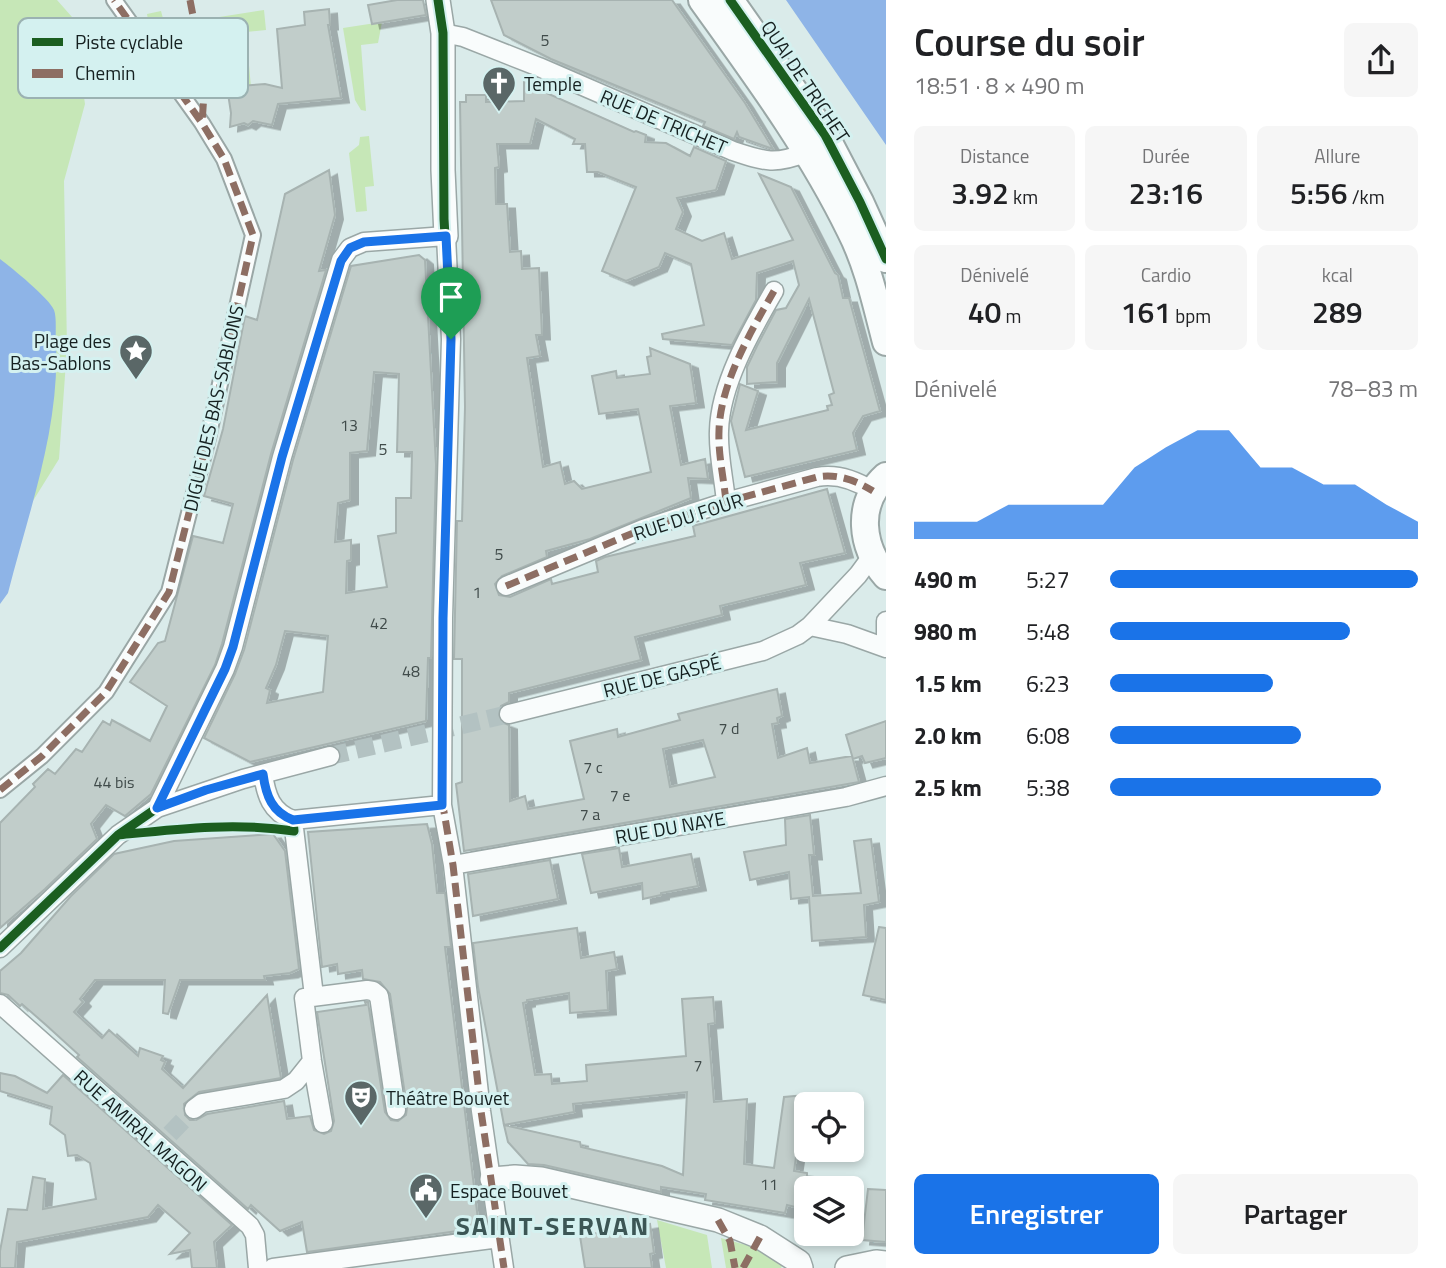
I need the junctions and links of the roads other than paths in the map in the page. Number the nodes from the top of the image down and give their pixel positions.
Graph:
1 (114, 0) edge
2 (438, 0) edge
3 (702, 0) edge
4 (730, 0) edge
5 (127, 18) edge
6 (443, 33) junction
7 (184, 98) edge
8 (808, 152) junction
9 (446, 236) junction
10 (886, 259) edge
11 (774, 290) dead end
12 (886, 342) edge
13 (880, 484) edge
14 (726, 502) junction
15 (879, 566) edge
16 (506, 586) dead end
17 (886, 621) edge
18 (810, 626) junction
19 (886, 642) edge
20 (886, 648) edge
21 (509, 714) tunnel mouth
22 (330, 756) tunnel mouth
23 (263, 774) junction
24 (886, 786) edge
25 (0, 790) edge
26 (442, 805) junction
27 (157, 808) junction
28 (293, 820) junction
29 (453, 865) junction
30 (0, 948) edge
31 (314, 996) junction
32 (0, 1004) edge
33 (312, 1061) junction
34 (194, 1109) tunnel mouth
35 (397, 1110) dead end
36 (323, 1123) dead end
37 (492, 1180) junction
38 (499, 1238) junction
39 (886, 1263) edge
40 (258, 1268) edge
41 (273, 1268) edge
42 (504, 1268) edge
43 (801, 1268) edge
44 (847, 1268) edge

1 - 5 street, DIGUE DES BAS-SABLONS
2 - 6 street
3 - 8 main road, QUAI DE TRICHET
4 - 10 main road, QUAI DE TRICHET
6 - 8 street, RUE DE TRICHET
6 - 9 street
7 - 25 street, DIGUE DES BAS-SABLONS
8 - 12 main road, QUAI DE TRICHET
9 - 26 street
9 - 27 street
11 - 14 street
13 - 14 street, RUE DU FOUR
13 - 15 main road
14 - 16 street, RUE DU FOUR
15 - 18 street, RUE DE GASPÉ
17 - 19 street
18 - 20 street
18 - 21 street, RUE DE GASPÉ
22 - 23 street
23 - 27 street
23 - 28 street
24 - 29 street, RUE DU NAYE
26 - 28 street
26 - 29 street
27 - 30 street
28 - 31 street
29 - 37 street
31 - 33 street
31 - 35 street
32 - 40 street, RUE AMIRAL MAGON
33 - 34 street
33 - 36 street
37 - 38 street
37 - 43 street
38 - 41 street
38 - 42 street
39 - 44 street

